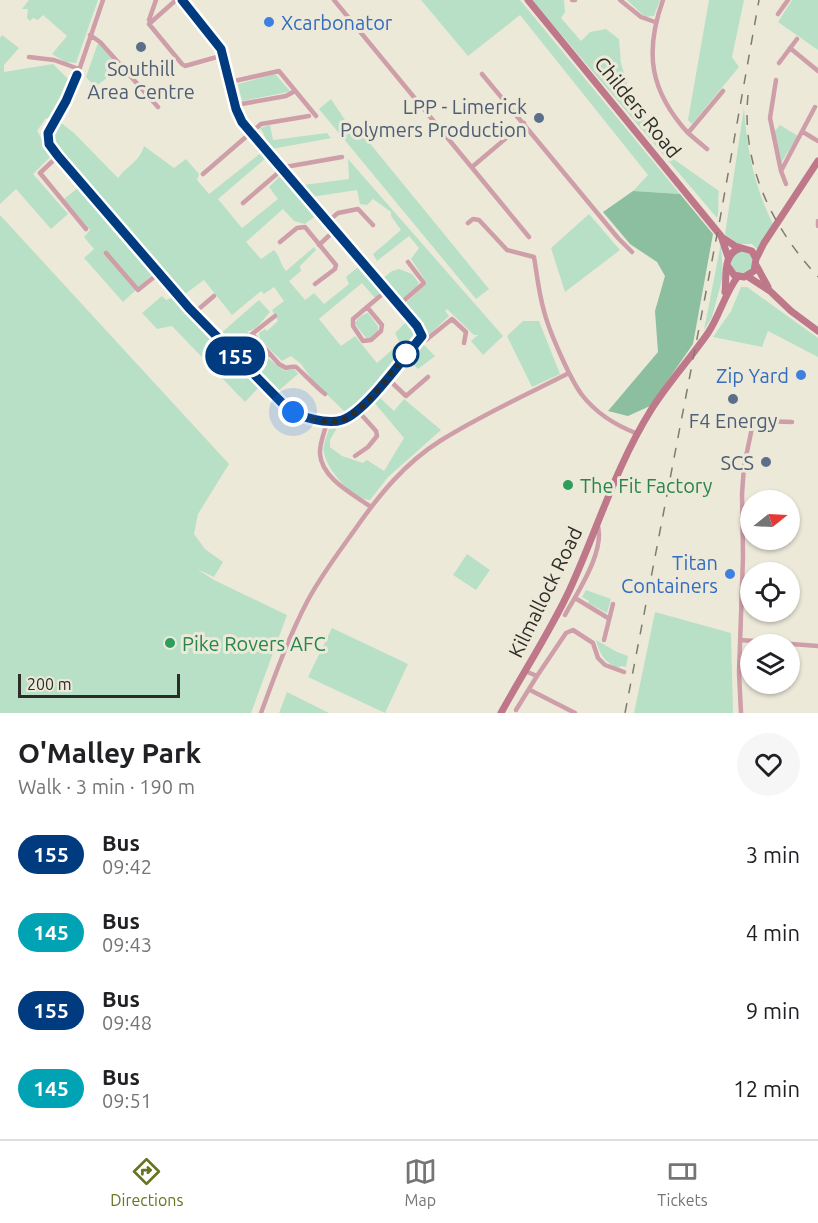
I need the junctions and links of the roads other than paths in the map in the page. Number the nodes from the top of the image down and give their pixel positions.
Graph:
1 (103, 0) edge
2 (156, 0) edge
3 (176, 0) edge
4 (182, 0) edge
5 (334, 0) edge
6 (528, 0) edge
7 (620, 0) edge
8 (663, 0) edge
9 (788, 0) edge
10 (778, 14) dead end
11 (149, 22) junction
12 (655, 22) junction
13 (90, 35) junction
14 (797, 39) dead end
15 (790, 48) junction
16 (224, 55) junction
17 (28, 57) dead end
18 (779, 63) dead end
19 (79, 69) junction
20 (818, 71) edge
21 (482, 74) dead end
22 (776, 80) dead end
23 (230, 82) junction
24 (295, 91) junction
25 (723, 91) dead end
26 (236, 105) junction
27 (158, 107) dead end
28 (815, 107) dead end
29 (309, 116) dead end
30 (316, 116) dead end
31 (524, 123) junction
32 (803, 132) junction
33 (688, 133) junction
34 (251, 134) junction
35 (818, 141) edge
36 (707, 149) dead end
37 (58, 156) junction
38 (342, 157) dead end
39 (816, 164) edge
40 (471, 167) junction
41 (282, 170) junction
42 (781, 171) junction
43 (203, 174) dead end
44 (786, 184) dead end
45 (243, 203) dead end
46 (818, 221) edge
47 (327, 222) junction
48 (468, 223) dead end
49 (373, 225) dead end
50 (818, 226) edge
51 (86, 229) dead end
52 (334, 231) junction
53 (721, 236) junction
54 (529, 237) dead end
55 (280, 242) dead end
56 (319, 245) junction
57 (741, 248) junction
58 (632, 252) dead end
59 (106, 253) dead end
60 (728, 261) junction
61 (408, 262) dead end
62 (756, 262) junction
63 (159, 273) junction
64 (738, 276) junction
65 (747, 276) junction
66 (315, 284) dead end
67 (387, 291) junction
68 (770, 291) junction
69 (214, 296) dead end
70 (724, 297) junction
71 (399, 305) junction
72 (367, 307) junction
73 (194, 314) junction
74 (275, 316) dead end
75 (818, 331) edge
76 (422, 336) junction
77 (464, 343) dead end
78 (269, 353) junction
79 (250, 371) junction
80 (569, 373) junction
81 (428, 377) dead end
82 (387, 378) junction
83 (325, 394) dead end
84 (358, 411) junction
85 (327, 422) junction
86 (792, 422) dead end
87 (638, 434) junction
88 (355, 456) dead end
89 (371, 507) junction
90 (597, 524) junction
91 (582, 561) junction
92 (591, 565) junction
93 (575, 597) junction
94 (613, 604) dead end
95 (565, 615) dead end
96 (608, 618) junction
97 (740, 634) edge
98 (604, 640) dead end
99 (800, 645) edge
100 (818, 646) edge
101 (525, 671) junction
102 (624, 672) dead end
103 (537, 676) junction
104 (530, 690) junction
105 (741, 694) edge
106 (516, 710) dead end
107 (261, 713) edge
108 (501, 713) edge
109 (575, 713) edge
110 (741, 713) edge

1 - 13 street
2 - 11 street
3 - 11 street
4 - 16 street
5 - 40 street
6 - 53 main road, Childers Road
7 - 12 street
8 - 12 street
9 - 10 street
11 - 16 street
12 - 33 street
13 - 19 street
13 - 27 street
14 - 15 street
15 - 18 street
15 - 20 street
16 - 23 street
17 - 19 street
19 - 37 street
21 - 31 street
22 - 42 street
23 - 24 street
23 - 26 street
24 - 26 street
24 - 30 street
25 - 33 street
26 - 34 street
28 - 32 street
29 - 34 street
31 - 40 street
31 - 58 street
32 - 35 street
32 - 42 street
33 - 36 street
34 - 41 street
34 - 43 street
37 - 51 street
37 - 63 street
38 - 41 street
39 - 62 main road
40 - 54 street
41 - 45 street
41 - 47 street
42 - 44 street
46 - 50 street
47 - 49 street
47 - 52 street
48 - 80 street
52 - 56 street
52 - 67 street
53 - 57 main road, Childers Road
53 - 60 main road, Childers Road
55 - 56 street
56 - 66 street
57 - 60 main road
57 - 62 main road
59 - 63 street
60 - 64 main road
60 - 70 main road, Kilmallock Road
61 - 71 street
62 - 65 main road
62 - 68 main road
63 - 73 street
64 - 65 main road
64 - 70 main road, Kilmallock Road
65 - 68 main road
67 - 71 street
67 - 72 street
68 - 75 main road
69 - 73 street
70 - 87 main road, Kilmallock Road
71 - 76 street
72 - 72 street
73 - 79 street
74 - 78 street
76 - 77 street
76 - 82 street
78 - 79 street
78 - 83 street
79 - 85 street
80 - 87 street
80 - 89 street
81 - 82 street
82 - 84 street
84 - 85 street
84 - 88 street
85 - 89 street
86 - 97 street
87 - 90 main road, Kilmallock Road
89 - 107 street
90 - 91 main road, Kilmallock Road
90 - 92 street
91 - 92 street
91 - 101 main road, Kilmallock Road
92 - 93 street
93 - 95 street
93 - 96 street
94 - 96 street
96 - 98 street
99 - 100 street
101 - 103 street
101 - 108 main road, Kilmallock Road
102 - 103 street
103 - 104 street
104 - 106 street
104 - 109 street
105 - 110 street

